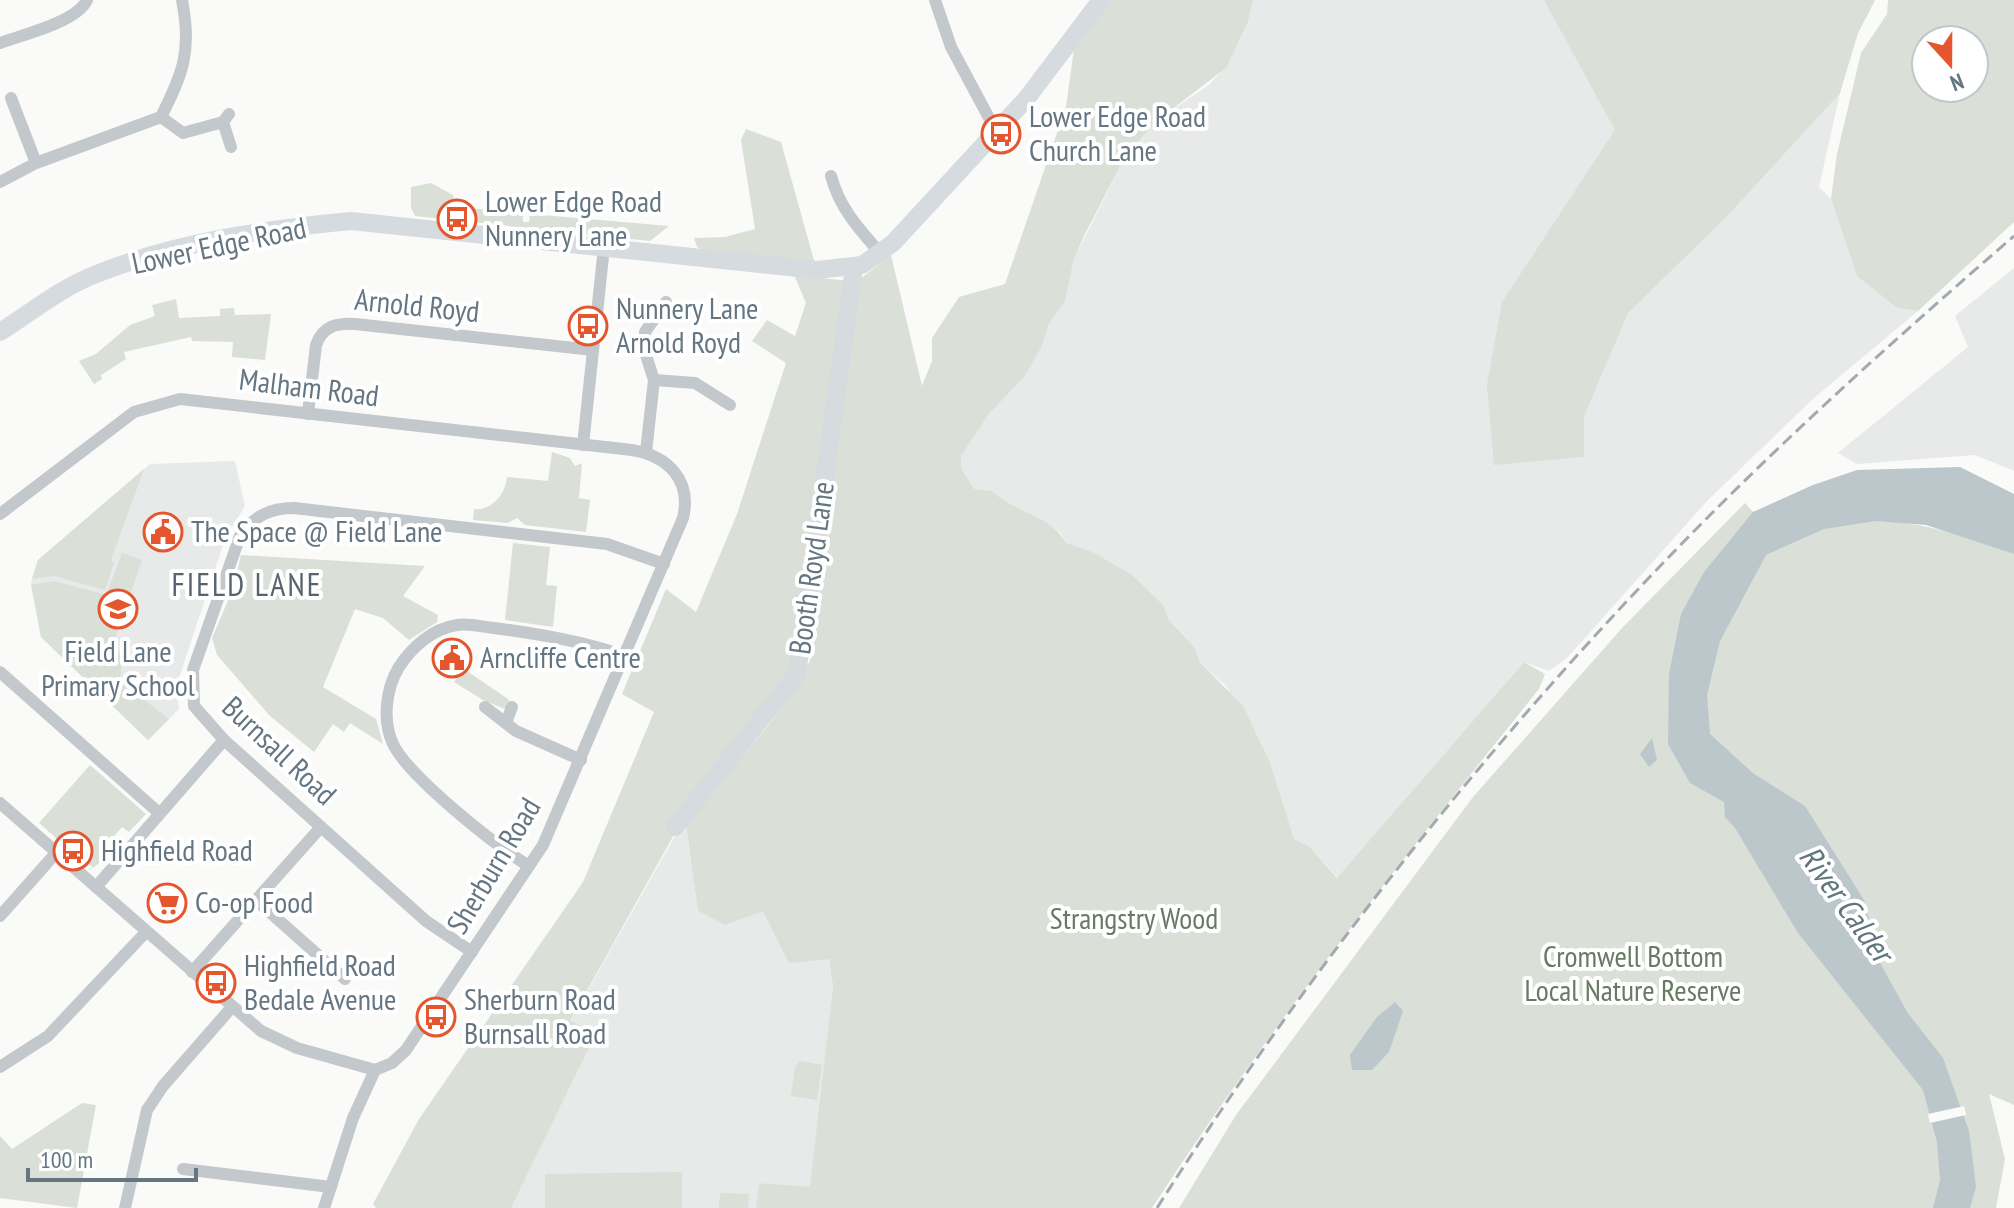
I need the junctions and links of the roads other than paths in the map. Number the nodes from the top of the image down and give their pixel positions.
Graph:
1 (87, 0) edge
2 (182, 0) edge
3 (935, 0) edge
4 (1101, 0) edge
5 (0, 43) edge
6 (11, 98) dead end
7 (161, 117) junction
8 (996, 131) junction
9 (231, 147) dead end
10 (36, 163) junction
11 (831, 176) dead end
12 (0, 182) edge
13 (604, 247) junction
14 (881, 254) junction
15 (854, 268) junction
16 (666, 302) dead end
17 (0, 332) edge
18 (593, 350) junction
19 (654, 380) junction
20 (730, 405) dead end
21 (308, 414) junction
22 (583, 445) junction
23 (646, 452) junction
24 (0, 514) edge
25 (664, 564) junction
26 (625, 656) junction
27 (0, 672) edge
28 (485, 707) dead end
29 (512, 707) dead end
30 (506, 723) junction
31 (224, 740) junction
32 (581, 760) junction
33 (0, 803) edge
34 (159, 813) junction
35 (321, 827) junction
36 (675, 827) dead end
37 (56, 853) junction
38 (529, 866) junction
39 (96, 887) junction
40 (257, 901) junction
41 (0, 916) edge
42 (146, 932) junction
43 (472, 952) junction
44 (192, 972) junction
45 (345, 979) dead end
46 (232, 1007) junction
47 (0, 1067) edge
48 (375, 1070) junction
49 (183, 1169) dead end
50 (331, 1187) junction
51 (125, 1208) edge
52 (324, 1208) edge

1 - 5 street
2 - 7 street
3 - 8 street
4 - 8 street, Lower Edge Road
6 - 10 street
7 - 9 street
7 - 10 street
8 - 14 street, Lower Edge Road
10 - 12 street
11 - 14 street
13 - 15 street, Lower Edge Road
13 - 17 street, Lower Edge Road
13 - 18 street
14 - 15 street, Lower Edge Road
15 - 36 street, Booth Royd Lane
16 - 19 street
18 - 21 street, Arnold Royd
18 - 22 street
19 - 20 street
19 - 23 street
21 - 22 street, Malham Road
21 - 24 street, Malham Road
22 - 23 street, Malham Road
23 - 25 street, Sherburn Road
25 - 26 street, Sherburn Road
25 - 31 street, Burnsall Road
26 - 32 street, Sherburn Road
26 - 38 street
27 - 34 street
28 - 30 street
29 - 30 street
30 - 32 street
31 - 34 street
31 - 35 street, Burnsall Road
32 - 38 street, Sherburn Road
33 - 37 street
34 - 39 street
35 - 40 street
35 - 43 street, Burnsall Road
37 - 39 street
37 - 41 street
38 - 43 street, Sherburn Road
39 - 42 street
40 - 44 street
40 - 45 street
42 - 44 street
42 - 47 street
43 - 48 street, Sherburn Road
44 - 46 street
46 - 48 street
46 - 51 street
48 - 50 street
49 - 50 street
50 - 52 street

